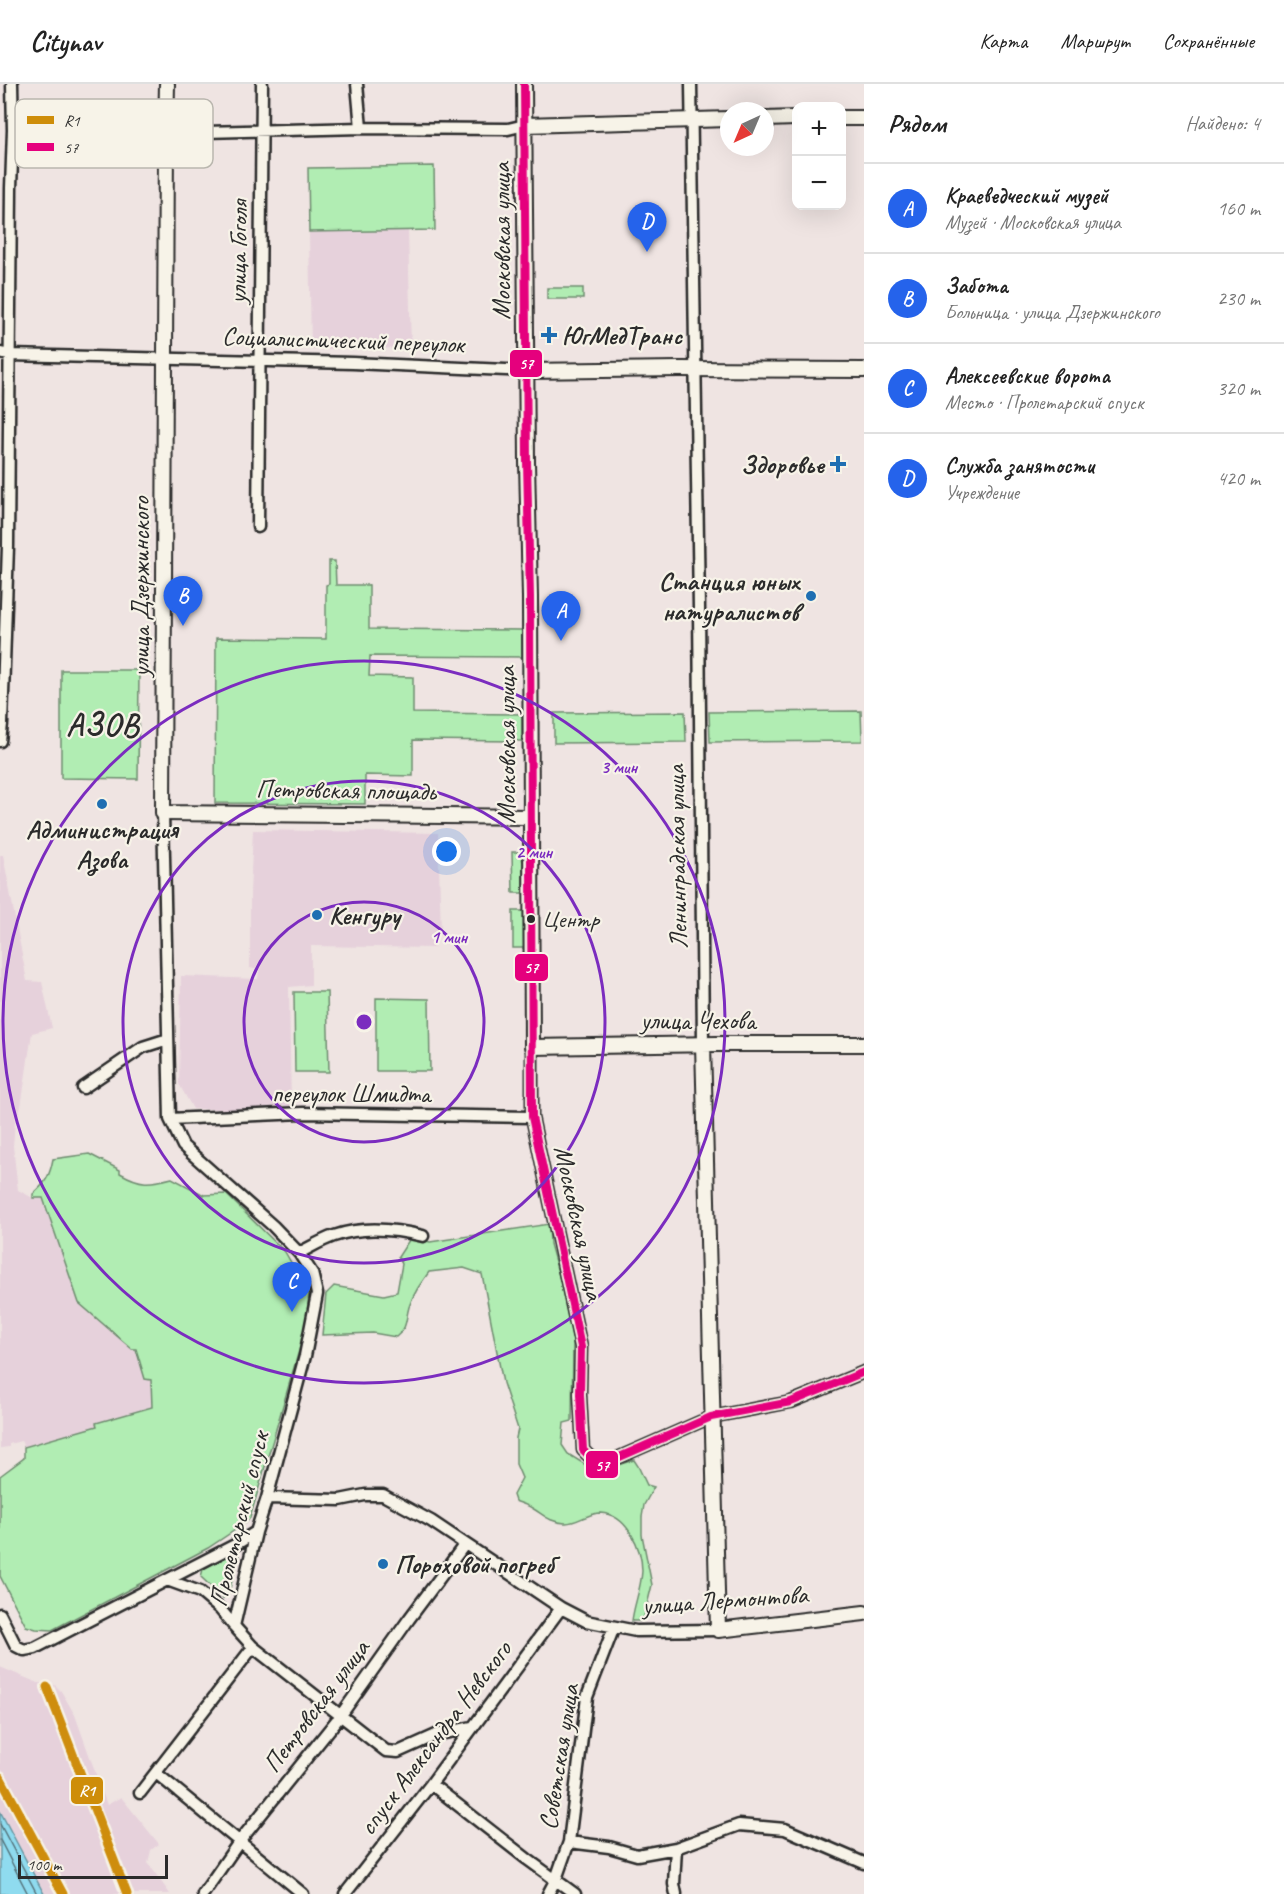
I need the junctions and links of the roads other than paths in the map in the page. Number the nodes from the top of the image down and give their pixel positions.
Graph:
1 (168, 84) edge
2 (262, 84) edge
3 (357, 84) edge
4 (524, 84) edge
5 (691, 84) edge
6 (0, 85) edge
7 (12, 85) edge
8 (167, 99) edge
9 (774, 118) edge
10 (792, 118) edge
11 (846, 118) edge
12 (864, 118) edge
13 (691, 119) junction
14 (720, 119) edge
15 (525, 125) junction
16 (361, 128) junction
17 (13, 130) joint
18 (262, 130) junction
19 (213, 132) edge
20 (166, 168) edge
21 (5, 188) edge
22 (5, 354) edge
23 (165, 359) junction
24 (259, 361) junction
25 (694, 369) junction
26 (864, 370) edge
27 (526, 371) junction
28 (258, 528) dead end
29 (4, 546) edge
30 (0, 741) edge
31 (163, 813) junction
32 (530, 817) junction
33 (168, 1039) junction
34 (703, 1044) junction
35 (864, 1044) edge
36 (532, 1047) junction
37 (83, 1088) dead end
38 (532, 1117) junction
39 (170, 1119) junction
40 (423, 1236) dead end
41 (299, 1253) junction
42 (316, 1285) joint
43 (864, 1372) edge
44 (711, 1417) junction
45 (267, 1498) junction
46 (256, 1532) junction
47 (465, 1544) junction
48 (167, 1580) junction
49 (561, 1608) junction
50 (864, 1613) edge
51 (0, 1614) edge
52 (234, 1626) junction
53 (614, 1627) junction
54 (718, 1629) junction
55 (254, 1647) junction
56 (341, 1715) junction
57 (472, 1727) junction
58 (156, 1773) junction
59 (431, 1784) junction
60 (140, 1793) dead end
61 (239, 1842) junction
62 (569, 1842) junction
63 (676, 1848) junction
64 (864, 1863) edge
65 (556, 1880) junction
66 (203, 1894) edge
67 (303, 1894) edge
68 (345, 1894) edge
69 (548, 1894) edge
70 (575, 1894) edge
71 (676, 1894) edge

1 - 8 street, улица Дзержинского
2 - 18 street, улица Гоголя
3 - 16 street
4 - 15 street, Московская улица
5 - 13 street, Ленинградская улица
6 - 7 street
7 - 17 street
9 - 10 street
11 - 12 street
13 - 14 street
13 - 15 street
13 - 25 street, Ленинградская улица
15 - 16 street
15 - 27 street, Московская улица
16 - 18 street
17 - 21 street
18 - 19 street
18 - 24 street, улица Гоголя
20 - 23 street, улица Дзержинского
21 - 22 street
22 - 23 street, Социалистический переулок
22 - 29 street
23 - 24 street, Социалистический переулок
23 - 31 street, улица Дзержинского
24 - 27 street, Социалистический переулок
24 - 28 street, улица Гоголя
25 - 26 street, Социалистический переулок
25 - 27 street, Социалистический переулок
25 - 34 street, Ленинградская улица
27 - 32 street, Московская улица
29 - 30 street
31 - 32 street, Петровская площадь
31 - 33 street, улица Дзержинского
32 - 36 street, Московская улица
33 - 37 street
33 - 39 street, улица Дзержинского
34 - 35 street, улица Чехова
34 - 36 street, улица Чехова
34 - 44 street, Ленинградская улица
36 - 38 street, Московская улица
38 - 39 street, переулок Шмидта
38 - 44 street, Московская улица
39 - 41 street, улица Дзержинского
40 - 41 street
41 - 42 street, улица Дзержинского
42 - 45 street, Пролетарский спуск
43 - 44 street
44 - 54 street, Ленинградская улица
45 - 46 street, Пролетарский спуск
45 - 47 street, улица Лермонтова
46 - 48 street
46 - 52 street, Пролетарский спуск
47 - 49 street, улица Лермонтова
47 - 56 street, Петровская улица
48 - 51 street
48 - 52 street
49 - 53 street, улица Лермонтова
49 - 57 street, спуск Александра Невского
50 - 54 street, улица Лермонтова
52 - 55 street, Пролетарский спуск
53 - 54 street, улица Лермонтова
53 - 62 street, Советская улица
55 - 56 street, Пролетарский спуск
55 - 58 street
56 - 57 street, Пролетарский спуск
56 - 61 street, Петровская улица
57 - 59 street, спуск Александра Невского
58 - 60 street
58 - 61 street
59 - 65 street
59 - 68 street, спуск Александра Невского
61 - 66 street, Петровская улица
61 - 67 street
62 - 63 street
62 - 65 street, Советская улица
63 - 64 street
63 - 71 street
65 - 69 street, Советская улица
65 - 70 street

